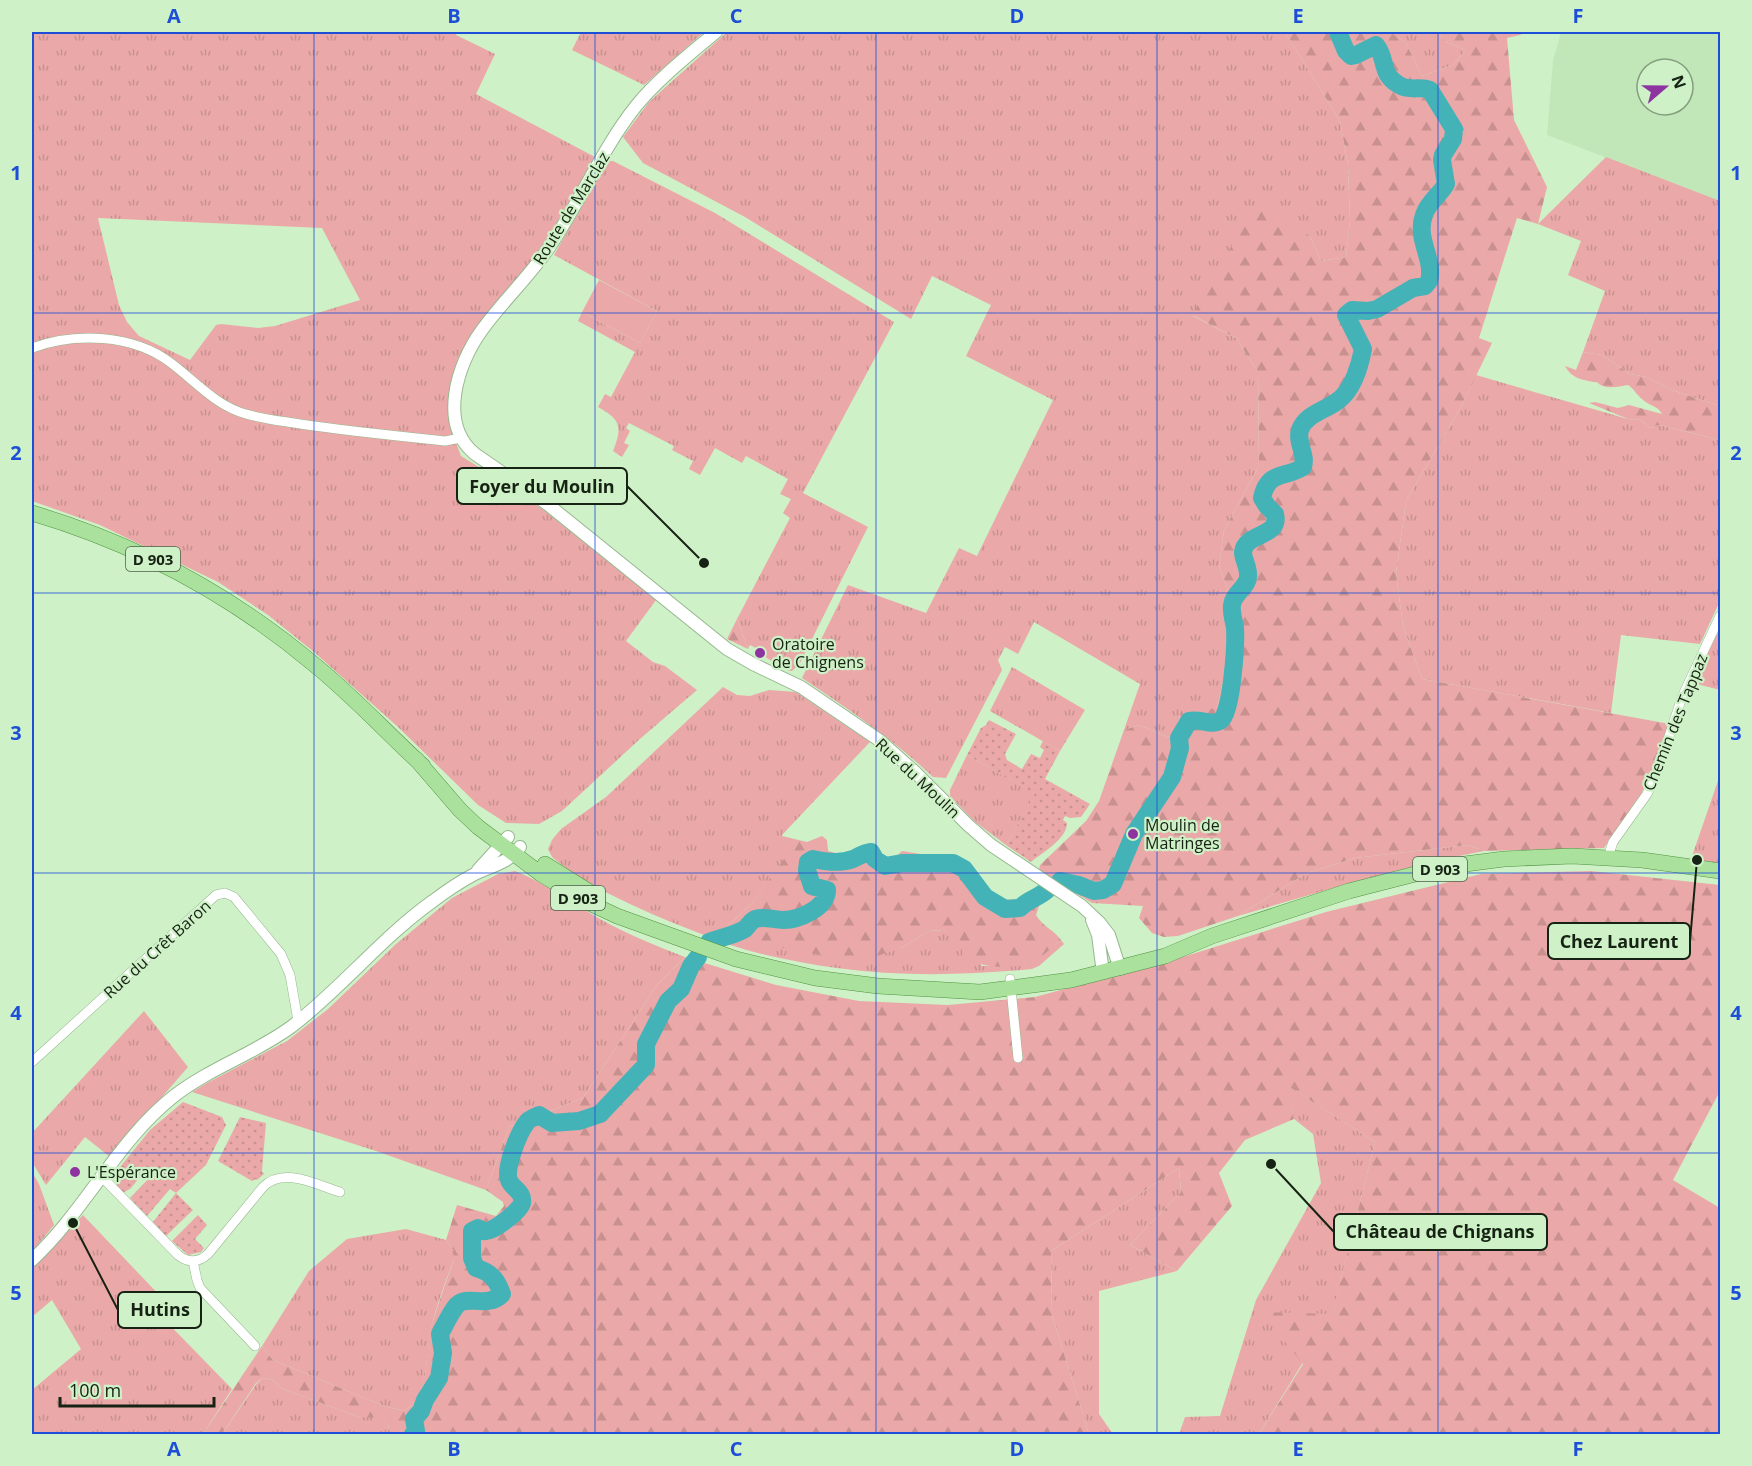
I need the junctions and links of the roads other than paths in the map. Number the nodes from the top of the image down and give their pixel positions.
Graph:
1 (716, 32) edge
2 (32, 348) edge
3 (460, 438) junction
4 (32, 513) edge
5 (1720, 616) edge
6 (504, 841) junction
7 (517, 851) junction
8 (1608, 857) junction
9 (1720, 871) edge
10 (473, 875) junction
11 (1089, 914) junction
12 (1119, 964) junction
13 (1101, 968) junction
14 (1011, 984) junction
15 (298, 1021) junction
16 (1018, 1058) dead end
17 (32, 1062) edge
18 (102, 1177) junction
19 (340, 1192) dead end
20 (32, 1260) edge
21 (193, 1262) junction
22 (255, 1346) dead end

1 - 3 street, Route de Marclaz
2 - 3 street
3 - 11 street, Rue du Moulin
4 - 6 main road, D 903
5 - 8 street, Chemin des Tappaz
6 - 7 main road, D 903
6 - 10 street
7 - 10 street
7 - 14 main road, D 903
8 - 9 main road, D 903
8 - 12 main road, D 903
10 - 15 street
11 - 12 street, Rue du Moulin
11 - 13 street
12 - 13 main road, D 903
13 - 14 main road, D 903
14 - 16 street
15 - 17 street, Rue du Crêt Baron
15 - 18 street
18 - 20 street
18 - 21 street
19 - 21 street
21 - 22 street

